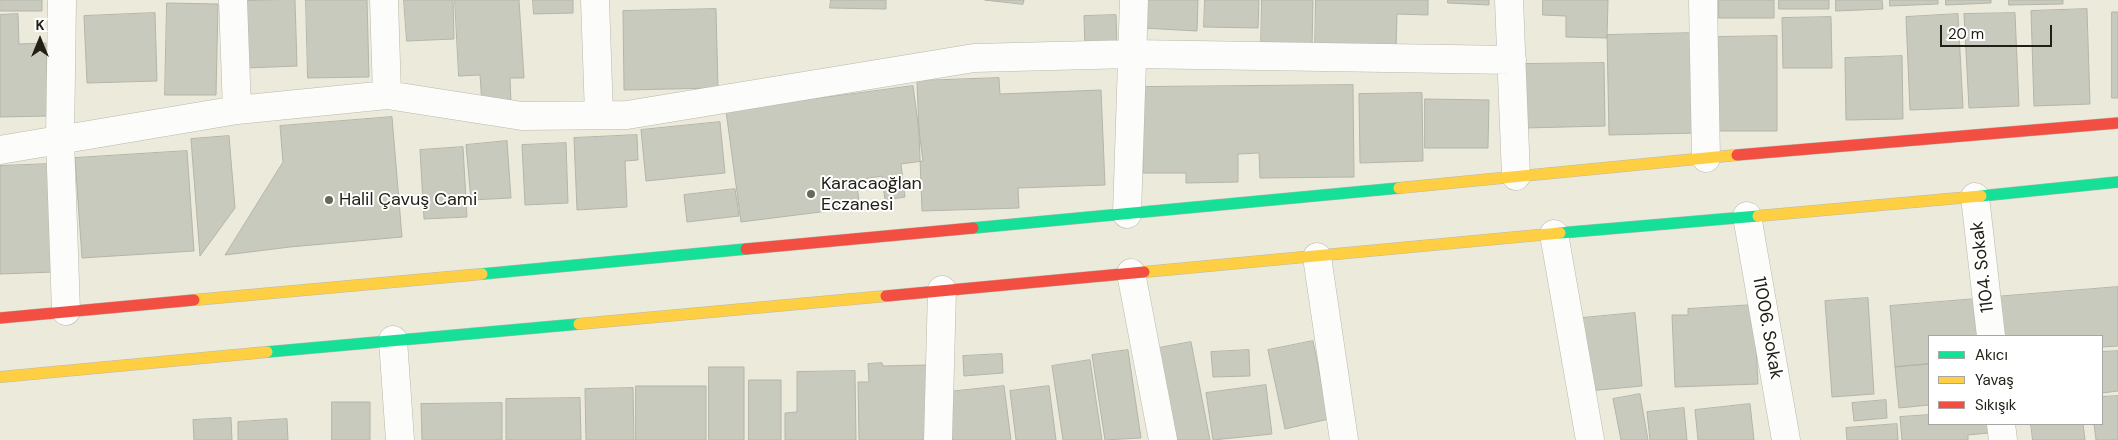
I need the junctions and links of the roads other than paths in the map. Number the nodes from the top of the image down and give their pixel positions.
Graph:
1 (62, 0) edge
2 (233, 0) edge
3 (384, 0) edge
4 (595, 0) edge
5 (1134, 0) edge
6 (1509, 0) edge
7 (1702, 0) edge
8 (1132, 54) junction
9 (1512, 60) junction
10 (387, 94) junction
11 (237, 110) junction
12 (599, 115) junction
13 (2118, 123) edge
14 (60, 140) junction
15 (0, 150) edge
16 (1706, 158) junction
17 (1516, 176) junction
18 (2118, 182) edge
19 (1975, 197) junction
20 (1127, 214) junction
21 (1747, 216) junction
22 (1554, 234) junction
23 (1317, 257) junction
24 (1131, 273) junction
25 (942, 290) junction
26 (66, 311) junction
27 (0, 318) edge
28 (1991, 335) edge
29 (393, 340) junction
30 (0, 377) edge
31 (2002, 425) edge
32 (400, 440) edge
33 (938, 440) edge
34 (1163, 440) edge
35 (1344, 440) edge
36 (1590, 440) edge
37 (1786, 440) edge
38 (2003, 440) edge

1 - 14 street
2 - 11 street
3 - 10 street
4 - 12 street
5 - 8 street
6 - 9 street
7 - 16 street
8 - 9 street
8 - 12 street
8 - 20 street
9 - 17 street
10 - 11 street
10 - 12 street
11 - 14 street
13 - 16 main road
14 - 15 street
14 - 26 street
16 - 17 main road
17 - 20 main road
18 - 19 main road
19 - 21 main road
19 - 28 street, 1104. Sokak
20 - 26 main road
21 - 22 main road
21 - 37 street, 11006. Sokak
22 - 23 main road
22 - 36 street
23 - 24 main road
23 - 35 street
24 - 25 main road
24 - 34 street
25 - 29 main road
25 - 33 street
26 - 27 main road
29 - 30 main road
29 - 32 street
31 - 38 street

